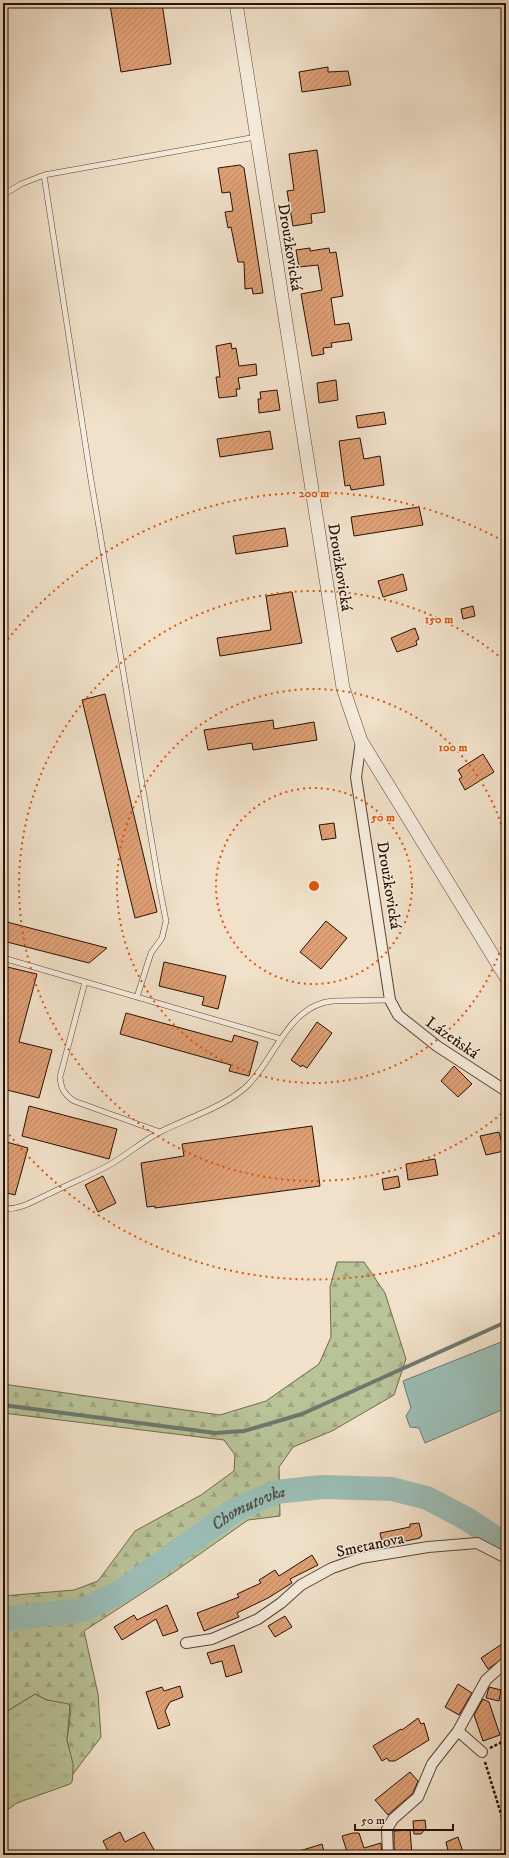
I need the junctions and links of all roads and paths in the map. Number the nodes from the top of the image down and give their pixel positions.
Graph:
1 (236, 3) edge
2 (257, 137) junction
3 (44, 175) junction
4 (3, 195) edge
5 (361, 741) junction
6 (3, 958) edge
7 (506, 977) edge
8 (85, 982) junction
9 (137, 996) junction
10 (390, 1000) junction
11 (281, 1039) junction
12 (506, 1091) edge
13 (160, 1132) junction
14 (3, 1209) edge
15 (506, 1558) edge
16 (186, 1643) dead end
17 (506, 1662) edge
18 (458, 1731) junction
19 (506, 1740) edge
20 (482, 1752) junction
21 (506, 1830) edge
22 (388, 1855) edge

1 - 2 street, Droužkovická
2 - 3 lane
2 - 5 street, Droužkovická
3 - 4 lane
3 - 9 lane
5 - 7 street
5 - 10 street, Droužkovická
6 - 8 lane
8 - 9 lane
8 - 13 lane
9 - 11 lane
10 - 11 lane
10 - 12 street, Lázeňská
11 - 13 lane
13 - 14 lane
15 - 16 street, Smetanova
17 - 18 street
18 - 20 street
18 - 22 street
19 - 20 path
20 - 21 path

